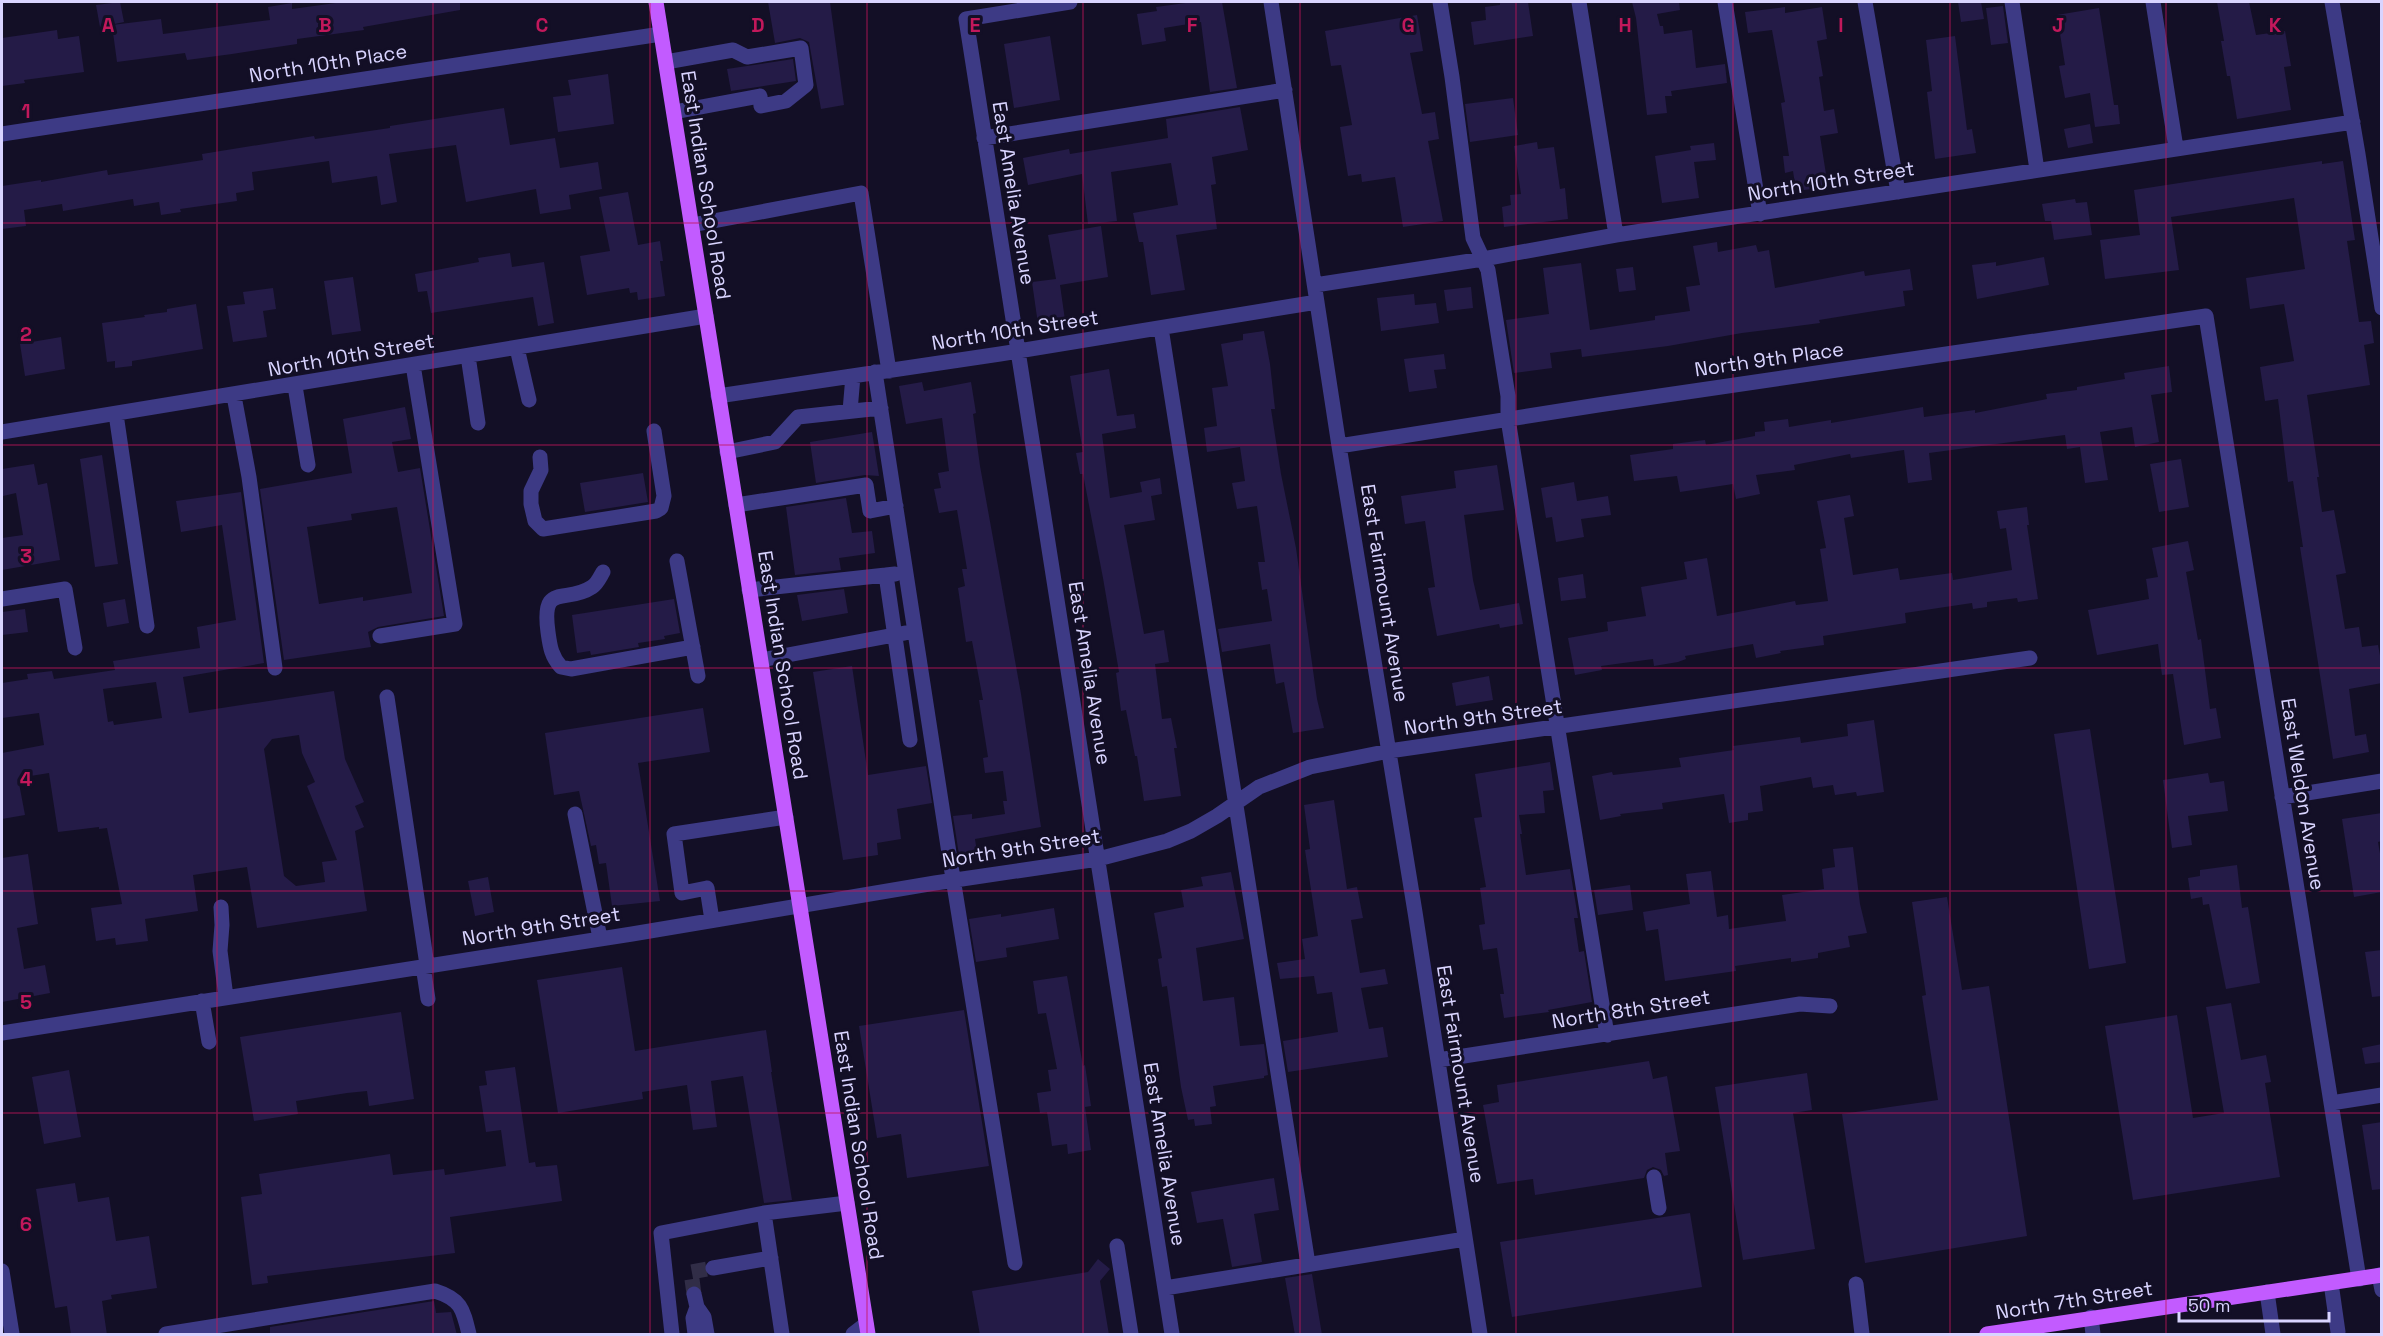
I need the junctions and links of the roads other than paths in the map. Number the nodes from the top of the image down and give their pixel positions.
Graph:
1 (656, 2) edge
2 (1070, 2) edge
3 (1271, 2) edge
4 (1440, 2) edge
5 (1579, 2) edge
6 (1725, 2) edge
7 (1865, 2) edge
8 (2012, 2) edge
9 (2153, 2) edge
10 (2332, 2) edge
11 (661, 34) junction
12 (666, 62) junction
13 (1285, 90) junction
14 (674, 112) junction
15 (2353, 122) junction
16 (2, 134) edge
17 (984, 138) junction
18 (2176, 148) junction
19 (2037, 170) junction
20 (1898, 192) junction
21 (1760, 214) junction
22 (692, 225) junction
23 (1616, 235) junction
24 (1483, 259) junction
25 (1315, 285) junction
26 (1317, 302) junction
27 (2382, 308) edge
28 (706, 316) junction
29 (2206, 316) joint
30 (1161, 328) junction
31 (517, 348) junction
32 (1018, 351) junction
33 (468, 357) junction
34 (413, 365) junction
35 (882, 371) junction
36 (853, 376) junction
37 (295, 386) junction
38 (234, 396) junction
39 (718, 396) junction
40 (529, 400) dead end
41 (881, 408) junction
42 (850, 411) junction
43 (116, 414) junction
44 (1508, 420) junction
45 (478, 423) dead end
46 (654, 431) dead end
47 (2, 432) edge
48 (1339, 446) junction
49 (728, 452) junction
50 (540, 457) dead end
51 (308, 465) dead end
52 (736, 505) junction
53 (896, 507) junction
54 (677, 561) dead end
55 (603, 572) dead end
56 (906, 573) junction
57 (886, 575) junction
58 (749, 590) junction
59 (2, 599) edge
60 (147, 626) dead end
61 (915, 632) junction
62 (895, 635) junction
63 (380, 636) dead end
64 (75, 648) dead end
65 (693, 648) junction
66 (2030, 658) dead end
67 (761, 660) junction
68 (275, 668) dead end
69 (698, 676) dead end
70 (387, 697) dead end
71 (1557, 728) junction
72 (910, 740) dead end
73 (1389, 751) junction
74 (2382, 781) edge
75 (2282, 796) junction
76 (1236, 804) junction
77 (575, 814) dead end
78 (786, 817) junction
79 (1098, 859) junction
80 (953, 880) junction
81 (800, 905) junction
82 (220, 907) dead end
83 (712, 920) junction
84 (600, 938) junction
85 (425, 965) junction
86 (226, 997) junction
87 (428, 999) dead end
88 (202, 1001) junction
89 (1830, 1006) dead end
90 (2, 1033) edge
91 (1607, 1035) junction
92 (209, 1042) dead end
93 (1438, 1060) junction
94 (2382, 1095) edge
95 (2331, 1103) junction
96 (1654, 1177) dead end
97 (847, 1203) junction
98 (1659, 1208) dead end
99 (765, 1214) junction
100 (1464, 1239) junction
101 (1117, 1246) dead end
102 (771, 1258) junction
103 (1015, 1263) dead end
104 (1308, 1264) junction
105 (713, 1268) tunnel mouth
106 (2, 1271) edge
107 (2358, 1279) junction
108 (2381, 1280) edge
109 (2331, 1282) junction
110 (1856, 1284) dead end
111 (1165, 1288) junction
112 (2267, 1292) junction
113 (2091, 1317) junction
114 (867, 1329) edge
115 (2338, 1332) dead end
116 (12, 1335) edge
117 (166, 1335) edge
118 (469, 1335) edge
119 (672, 1335) edge
120 (695, 1335) edge
121 (707, 1335) edge
122 (782, 1335) edge
123 (853, 1335) edge
124 (1131, 1335) edge
125 (1172, 1335) edge
126 (1480, 1335) edge
127 (1862, 1335) edge
128 (1987, 1335) edge
129 (2093, 1335) edge
130 (2273, 1335) edge

1 - 11 main road, East Indian School Road
2 - 17 street, East Amelia Avenue
3 - 13 street, East Fairmount Avenue
4 - 24 street
5 - 23 street
6 - 21 street
7 - 20 street
8 - 19 street
9 - 18 street
10 - 15 street
11 - 12 main road, East Indian School Road
11 - 16 street, North 10th Place
12 - 14 main road, East Indian School Road
12 - 14 street
13 - 17 street
13 - 25 street, East Fairmount Avenue
14 - 22 main road, East Indian School Road
15 - 18 street, North 10th Street
15 - 27 street
17 - 32 street, East Amelia Avenue
18 - 19 street, North 10th Street
19 - 20 street, North 10th Street
20 - 21 street, North 10th Street
21 - 23 street, North 10th Street
22 - 28 main road, East Indian School Road
22 - 35 street
23 - 24 street, North 10th Street
24 - 25 street, North 10th Street
24 - 44 street
25 - 26 street, East Fairmount Avenue
26 - 30 street, North 10th Street
26 - 48 street, East Fairmount Avenue
28 - 31 street, North 10th Street
28 - 39 main road, East Indian School Road
29 - 44 street, North 9th Place
29 - 75 street, East Weldon Avenue
30 - 32 street, North 10th Street
30 - 76 street
31 - 33 street, North 10th Street
31 - 40 street
32 - 35 street, North 10th Street
32 - 79 street, East Amelia Avenue
33 - 34 street, North 10th Street
33 - 45 street
34 - 37 street, North 10th Street
34 - 63 street
35 - 36 street, North 10th Street
35 - 41 street
36 - 39 street, North 10th Street
36 - 42 street
37 - 38 street, North 10th Street
37 - 51 street
38 - 43 street, North 10th Street
38 - 68 street
39 - 49 main road, East Indian School Road
41 - 42 street
41 - 53 street
42 - 49 street
43 - 47 street, North 10th Street
43 - 60 street
44 - 48 street, North 9th Place
44 - 71 street
46 - 50 street
48 - 73 street, East Fairmount Avenue
49 - 52 main road, East Indian School Road
52 - 53 street
52 - 58 main road, East Indian School Road
53 - 56 street
54 - 65 street
55 - 65 street
56 - 57 street
56 - 61 street
57 - 58 street
57 - 62 street
58 - 67 main road, East Indian School Road
59 - 64 street
61 - 62 street
61 - 80 street
62 - 67 street
62 - 72 street
65 - 69 street
66 - 71 street, North 9th Street
67 - 78 main road, East Indian School Road
70 - 85 street
71 - 73 street, North 9th Street
71 - 91 street
73 - 76 street, North 9th Street
73 - 93 street, East Fairmount Avenue
74 - 75 street
75 - 95 street, East Weldon Avenue
76 - 79 street, North 9th Street
76 - 104 street
77 - 84 street
78 - 81 main road, East Indian School Road
78 - 83 street
79 - 80 street, North 9th Street
79 - 111 street, East Amelia Avenue
80 - 81 street, North 9th Street
80 - 103 street
81 - 83 street, North 9th Street
81 - 97 main road, East Indian School Road
82 - 86 street
83 - 84 street, North 9th Street
84 - 85 street, North 9th Street
85 - 86 street, North 9th Street
85 - 87 street
86 - 88 street, North 9th Street
88 - 90 street, North 9th Street
88 - 92 street
89 - 91 street, North 8th Street
91 - 93 street, North 8th Street
93 - 100 street, East Fairmount Avenue
94 - 95 street
95 - 107 street, East Weldon Avenue
96 - 98 street
97 - 99 street
97 - 114 main road, East Indian School Road
99 - 102 street
99 - 119 street
100 - 104 street
100 - 126 street, East Fairmount Avenue
101 - 124 street
102 - 105 street
102 - 122 street
104 - 111 street
106 - 116 street
107 - 108 main road, North 7th Street
107 - 109 main road, North 7th Street
109 - 112 main road, North 7th Street
109 - 115 street
110 - 127 street
111 - 125 street, East Amelia Avenue
112 - 113 main road, North 7th Street
112 - 130 street
113 - 128 main road, North 7th Street
113 - 129 street
114 - 123 street
117 - 118 street
120 - 121 street

